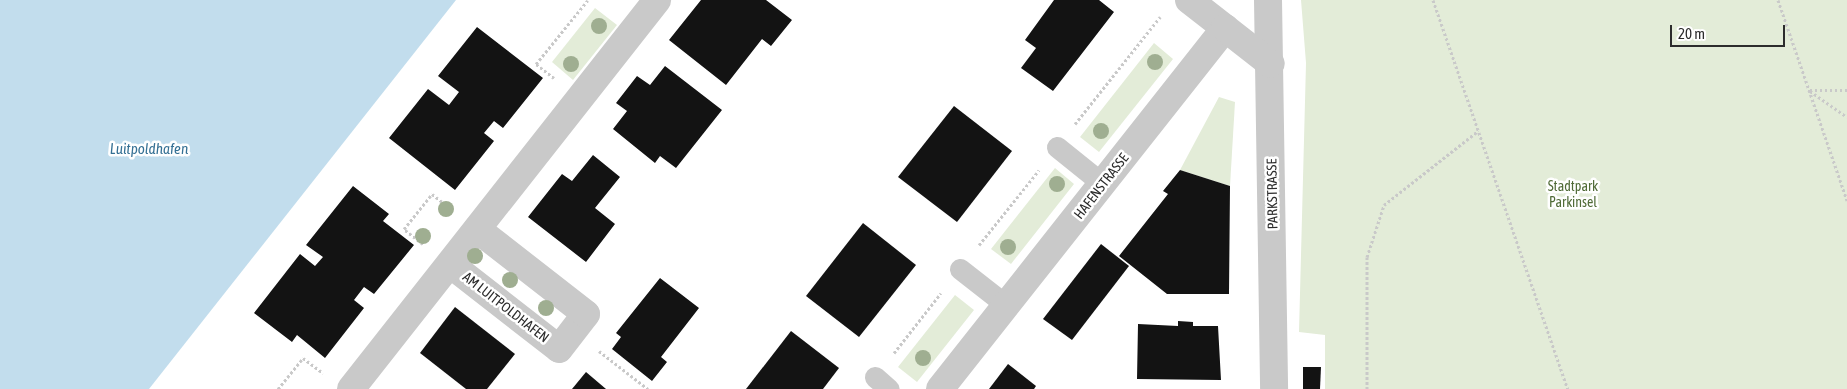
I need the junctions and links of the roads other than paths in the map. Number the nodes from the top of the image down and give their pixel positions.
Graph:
1 (657, 0) edge
2 (1188, 0) edge
3 (1268, 0) edge
4 (1225, 28) junction
5 (1271, 64) junction
6 (1057, 147) road end
7 (1103, 184) junction
8 (477, 229) junction
9 (450, 264) junction
10 (960, 269) road end
11 (1006, 305) junction
12 (340, 383) edge
13 (940, 389) edge
14 (1274, 389) edge

1 - 8 street, AM LUITPOLDHAFEN
2 - 4 street
3 - 5 street, PARKSTRASSE
4 - 5 street
4 - 7 street, HAFENSTRASSE
5 - 14 street, PARKSTRASSE
6 - 7 lane
7 - 11 street, HAFENSTRASSE
8 - 9 street, AM LUITPOLDHAFEN
8 - 9 street, AM LUITPOLDHAFEN
9 - 12 street, AM LUITPOLDHAFEN
10 - 11 lane
11 - 13 street, HAFENSTRASSE

